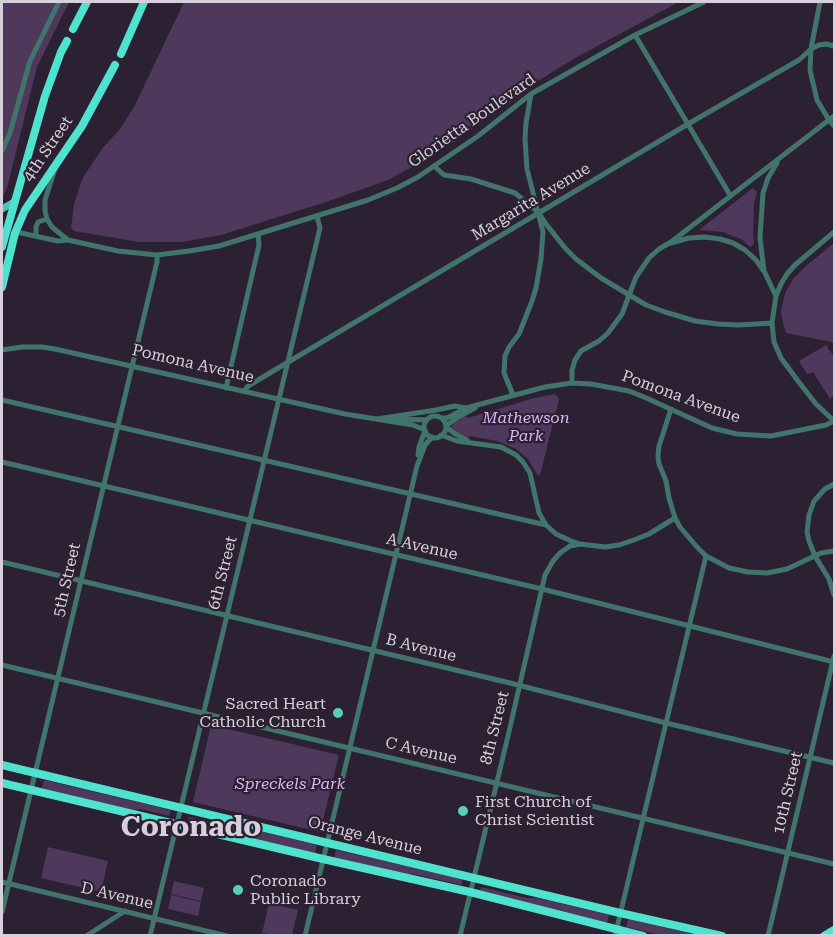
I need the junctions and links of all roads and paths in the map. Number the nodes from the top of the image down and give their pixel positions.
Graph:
1 (59, 2) edge
2 (87, 2) edge
3 (144, 2) edge
4 (704, 2) edge
5 (820, 2) edge
6 (73, 29) dead end
7 (635, 35) junction
8 (67, 41) dead end
9 (834, 46) edge
10 (811, 49) junction
11 (121, 54) dead end
12 (116, 65) dead end
13 (531, 94) junction
14 (834, 116) edge
15 (829, 120) junction
16 (688, 124) junction
17 (834, 126) edge
18 (2, 151) edge
19 (779, 159) junction
20 (57, 163) junction
21 (434, 166) junction
22 (730, 195) junction
23 (14, 202) junction
24 (2, 210) edge
25 (539, 213) junction
26 (317, 216) junction
27 (46, 219) junction
28 (3, 232) edge
29 (834, 232) edge
30 (15, 233) junction
31 (258, 234) junction
32 (36, 236) junction
33 (68, 240) junction
34 (2, 247) edge
35 (659, 249) junction
36 (157, 255) junction
37 (764, 271) junction
38 (2, 287) edge
39 (629, 295) junction
40 (776, 296) junction
41 (772, 323) junction
42 (2, 351) edge
43 (287, 363) junction
44 (132, 366) junction
45 (572, 383) junction
46 (226, 388) junction
47 (244, 391) junction
48 (513, 395) junction
49 (278, 399) junction
50 (2, 400) edge
51 (484, 404) junction
52 (466, 408) junction
53 (671, 409) junction
54 (441, 418) junction
55 (377, 420) junction
56 (427, 420) junction
57 (834, 421) edge
58 (118, 426) junction
59 (446, 427) junction
60 (425, 430) junction
61 (441, 435) junction
62 (432, 437) junction
63 (472, 442) junction
64 (263, 459) junction
65 (2, 462) edge
66 (417, 465) junction
67 (834, 484) edge
68 (103, 486) junction
69 (410, 494) junction
70 (675, 518) junction
71 (249, 521) junction
72 (546, 525) junction
73 (580, 544) junction
74 (834, 551) edge
75 (396, 554) junction
76 (706, 556) junction
77 (815, 556) junction
78 (2, 562) edge
79 (81, 581) junction
80 (542, 589) junction
81 (834, 595) edge
82 (226, 616) junction
83 (690, 625) junction
84 (373, 650) junction
85 (834, 660) edge
86 (2, 665) edge
87 (57, 678) junction
88 (520, 685) junction
89 (203, 713) junction
90 (666, 723) junction
91 (350, 748) junction
92 (811, 757) junction
93 (834, 762) edge
94 (2, 765) edge
95 (35, 773) junction
96 (2, 783) edge
97 (496, 783) junction
98 (31, 790) junction
99 (181, 807) junction
100 (643, 818) junction
101 (177, 824) junction
102 (327, 842) junction
103 (788, 853) junction
104 (323, 859) junction
105 (834, 864) edge
106 (474, 878) junction
107 (2, 882) edge
108 (8, 884) junction
109 (470, 892) junction
110 (125, 911) junction
111 (2, 912) edge
112 (620, 913) junction
113 (154, 918) junction
114 (834, 930) edge
115 (616, 933) edge
116 (86, 936) edge
117 (150, 936) edge
118 (227, 936) edge
119 (305, 936) edge
120 (460, 936) edge
121 (643, 936) edge
122 (722, 936) edge
123 (768, 936) edge
124 (824, 936) edge

1 - 18 street
2 - 6 highway
3 - 11 highway
4 - 7 street, Glorietta Boulevard
5 - 10 street
7 - 13 street, Glorietta Boulevard
7 - 16 street
8 - 23 highway, 4th Street
9 - 10 street, Margarita Avenue
10 - 15 street
10 - 16 street, Margarita Avenue
12 - 20 highway, 4th Street
13 - 21 street, Glorietta Boulevard
13 - 25 street
14 - 15 street
15 - 17 street
15 - 19 street
16 - 22 street
16 - 25 street, Margarita Avenue
19 - 22 street
19 - 37 street
20 - 27 street
20 - 30 highway, 4th Street
21 - 25 street
21 - 26 street, Glorietta Boulevard
22 - 35 street
23 - 24 main road
23 - 28 highway, 4th Street
25 - 39 street
25 - 43 street, Margarita Avenue
25 - 48 street
26 - 31 street, Glorietta Boulevard
26 - 43 street, 6th Street
27 - 32 street
27 - 33 street
28 - 34 highway
29 - 40 street
30 - 32 street, Glorietta Boulevard
30 - 38 highway, 4th Street
31 - 36 street, Glorietta Boulevard
31 - 46 street
32 - 33 street, Glorietta Boulevard
33 - 36 street, Glorietta Boulevard
35 - 37 street
35 - 39 street
36 - 44 street, 5th Street
37 - 40 street
39 - 41 street
39 - 45 street
40 - 41 street
41 - 57 street
42 - 44 street, Pomona Avenue
43 - 47 street, Margarita Avenue
43 - 49 street, 6th Street
44 - 46 street, Pomona Avenue
44 - 58 street, 5th Street
45 - 48 street, Pomona Avenue
45 - 53 street, Pomona Avenue
46 - 47 street, Pomona Avenue
47 - 49 street, Pomona Avenue
48 - 51 street, Pomona Avenue
49 - 55 street, Pomona Avenue
49 - 64 street, 6th Street
50 - 58 street
51 - 52 street, Pomona Avenue
51 - 59 street
52 - 54 street
52 - 55 street, Pomona Avenue
53 - 57 street, Pomona Avenue
53 - 70 street
54 - 56 street
54 - 59 street
55 - 56 street
55 - 60 street, Pomona Avenue
56 - 60 street
58 - 64 street
58 - 68 street, 5th Street
59 - 61 street
59 - 63 street
60 - 62 street
60 - 66 street
61 - 62 street
61 - 63 street
62 - 66 street
63 - 72 street
64 - 69 street
64 - 71 street, 6th Street
65 - 68 street, A Avenue
66 - 69 street
67 - 77 street
68 - 71 street, A Avenue
68 - 79 street, 5th Street
69 - 72 street
69 - 75 street
70 - 73 street
70 - 76 street
71 - 75 street, A Avenue
71 - 82 street, 6th Street
72 - 73 street
73 - 80 street, 8th Street
74 - 77 street
75 - 80 street, A Avenue
75 - 84 street
76 - 77 street
76 - 83 street
77 - 81 street
78 - 79 street, B Avenue
79 - 82 street, B Avenue
79 - 87 street, 5th Street
80 - 83 street, A Avenue
80 - 88 street, 8th Street
82 - 84 street, B Avenue
82 - 89 street, 6th Street
83 - 85 street, A Avenue
83 - 90 street
84 - 88 street, B Avenue
84 - 91 street
85 - 92 street, 10th Street
86 - 87 street, C Avenue
87 - 89 street, C Avenue
87 - 95 street, 5th Street
88 - 90 street, B Avenue
88 - 97 street, 8th Street
89 - 91 street, C Avenue
89 - 99 street, 6th Street
90 - 92 street, B Avenue
90 - 100 street
91 - 97 street, C Avenue
91 - 102 street
92 - 93 street, B Avenue
92 - 103 street, 10th Street
94 - 95 highway, Orange Avenue
95 - 98 street, 5th Street
95 - 99 highway, Orange Avenue
96 - 98 highway, Orange Avenue
97 - 100 street, C Avenue
97 - 106 street, 8th Street
98 - 101 highway, Orange Avenue
98 - 108 street, 5th Street
99 - 101 street, 6th Street
99 - 102 highway, Orange Avenue
100 - 103 street, C Avenue
100 - 112 street
101 - 104 highway, Orange Avenue
101 - 113 street, 6th Street
102 - 104 street
102 - 106 highway, Orange Avenue
103 - 105 street, C Avenue
103 - 123 street, 10th Street
104 - 109 highway, Orange Avenue
104 - 119 street
106 - 109 street, 8th Street
106 - 112 highway, Orange Avenue
107 - 108 street, D Avenue
108 - 110 street, D Avenue
108 - 111 street, 5th Street
109 - 115 highway, Orange Avenue
109 - 120 street, 8th Street
110 - 113 street, D Avenue
110 - 116 street
112 - 115 street
112 - 122 highway, Orange Avenue
113 - 117 street, 6th Street
113 - 118 street, D Avenue
114 - 124 highway
115 - 121 highway, Orange Avenue

